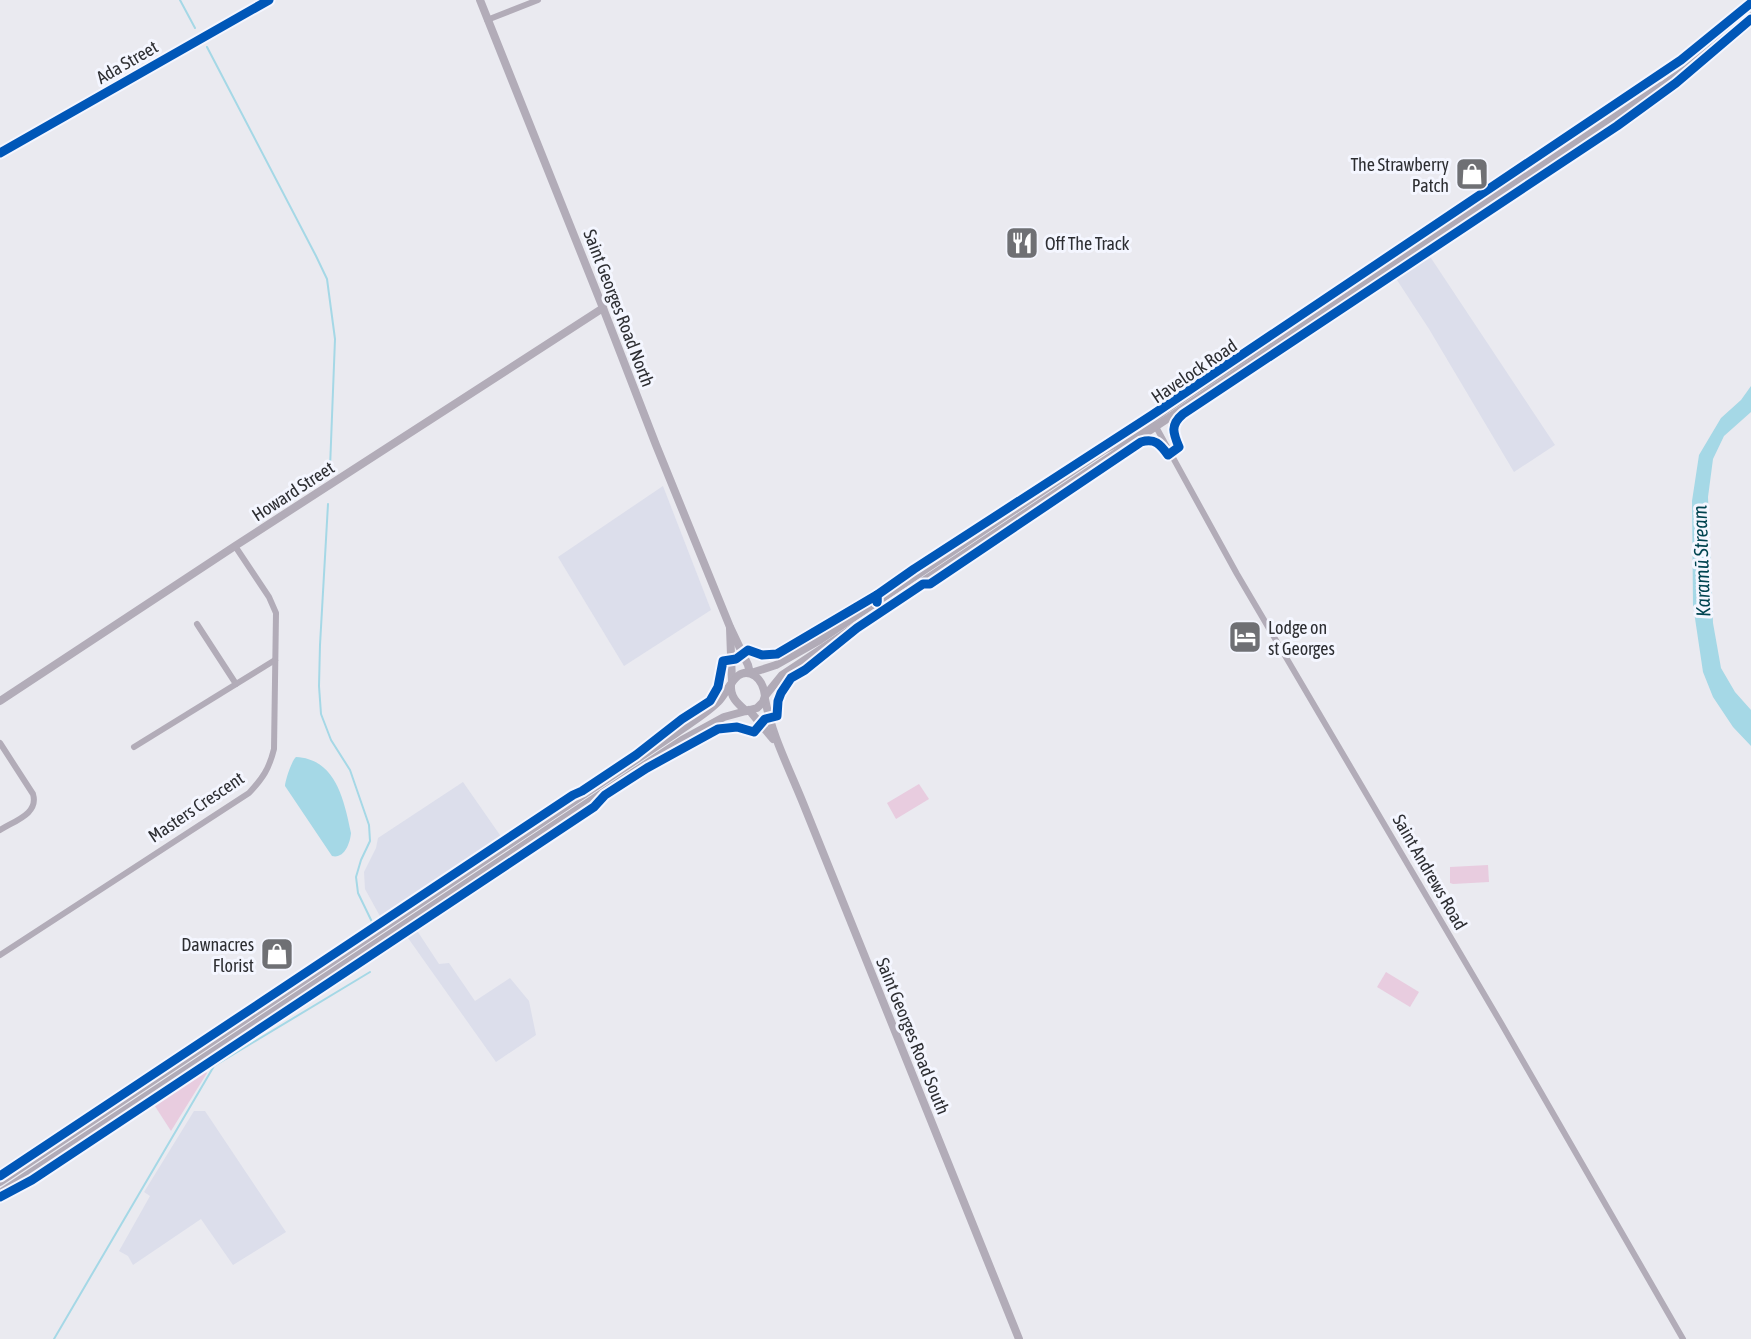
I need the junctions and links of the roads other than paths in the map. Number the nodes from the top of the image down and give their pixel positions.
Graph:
1 (269, 0) edge
2 (480, 0) edge
3 (538, 0) edge
4 (1751, 11) edge
5 (488, 20) junction
6 (0, 153) edge
7 (603, 308) junction
8 (1154, 423) junction
9 (235, 546) junction
10 (197, 624) dead end
11 (730, 627) junction
12 (275, 660) junction
13 (750, 673) junction
14 (731, 683) junction
15 (236, 684) junction
16 (765, 698) junction
17 (0, 701) edge
18 (747, 710) junction
19 (0, 743) edge
20 (777, 744) junction
21 (134, 747) dead end
22 (0, 830) edge
23 (0, 955) edge
24 (0, 1182) edge
25 (0, 1193) edge
26 (1019, 1339) edge
27 (1683, 1339) edge

1 - 6 street, Ada Street
2 - 5 street, Saint Georges Road North
3 - 5 street
4 - 8 main road, Havelock Road
5 - 7 street, Saint Georges Road North
7 - 9 street, Howard Street
7 - 11 street, Saint Georges Road North
8 - 13 main road, Havelock Road
8 - 16 main road, Havelock Road
8 - 27 street, Saint Andrews Road
9 - 12 street, Masters Crescent
9 - 17 street, Howard Street
10 - 15 street
11 - 13 street, Saint Georges Road North
11 - 14 street, Saint Georges Road North
12 - 15 street
12 - 23 street, Masters Crescent
13 - 14 main road
13 - 16 main road
14 - 18 main road
14 - 24 main road
15 - 21 street
16 - 18 main road
16 - 20 street, Saint Georges Road South
18 - 20 street, Saint Georges Road South
18 - 25 main road
19 - 22 street
20 - 26 street, Saint Georges Road South

